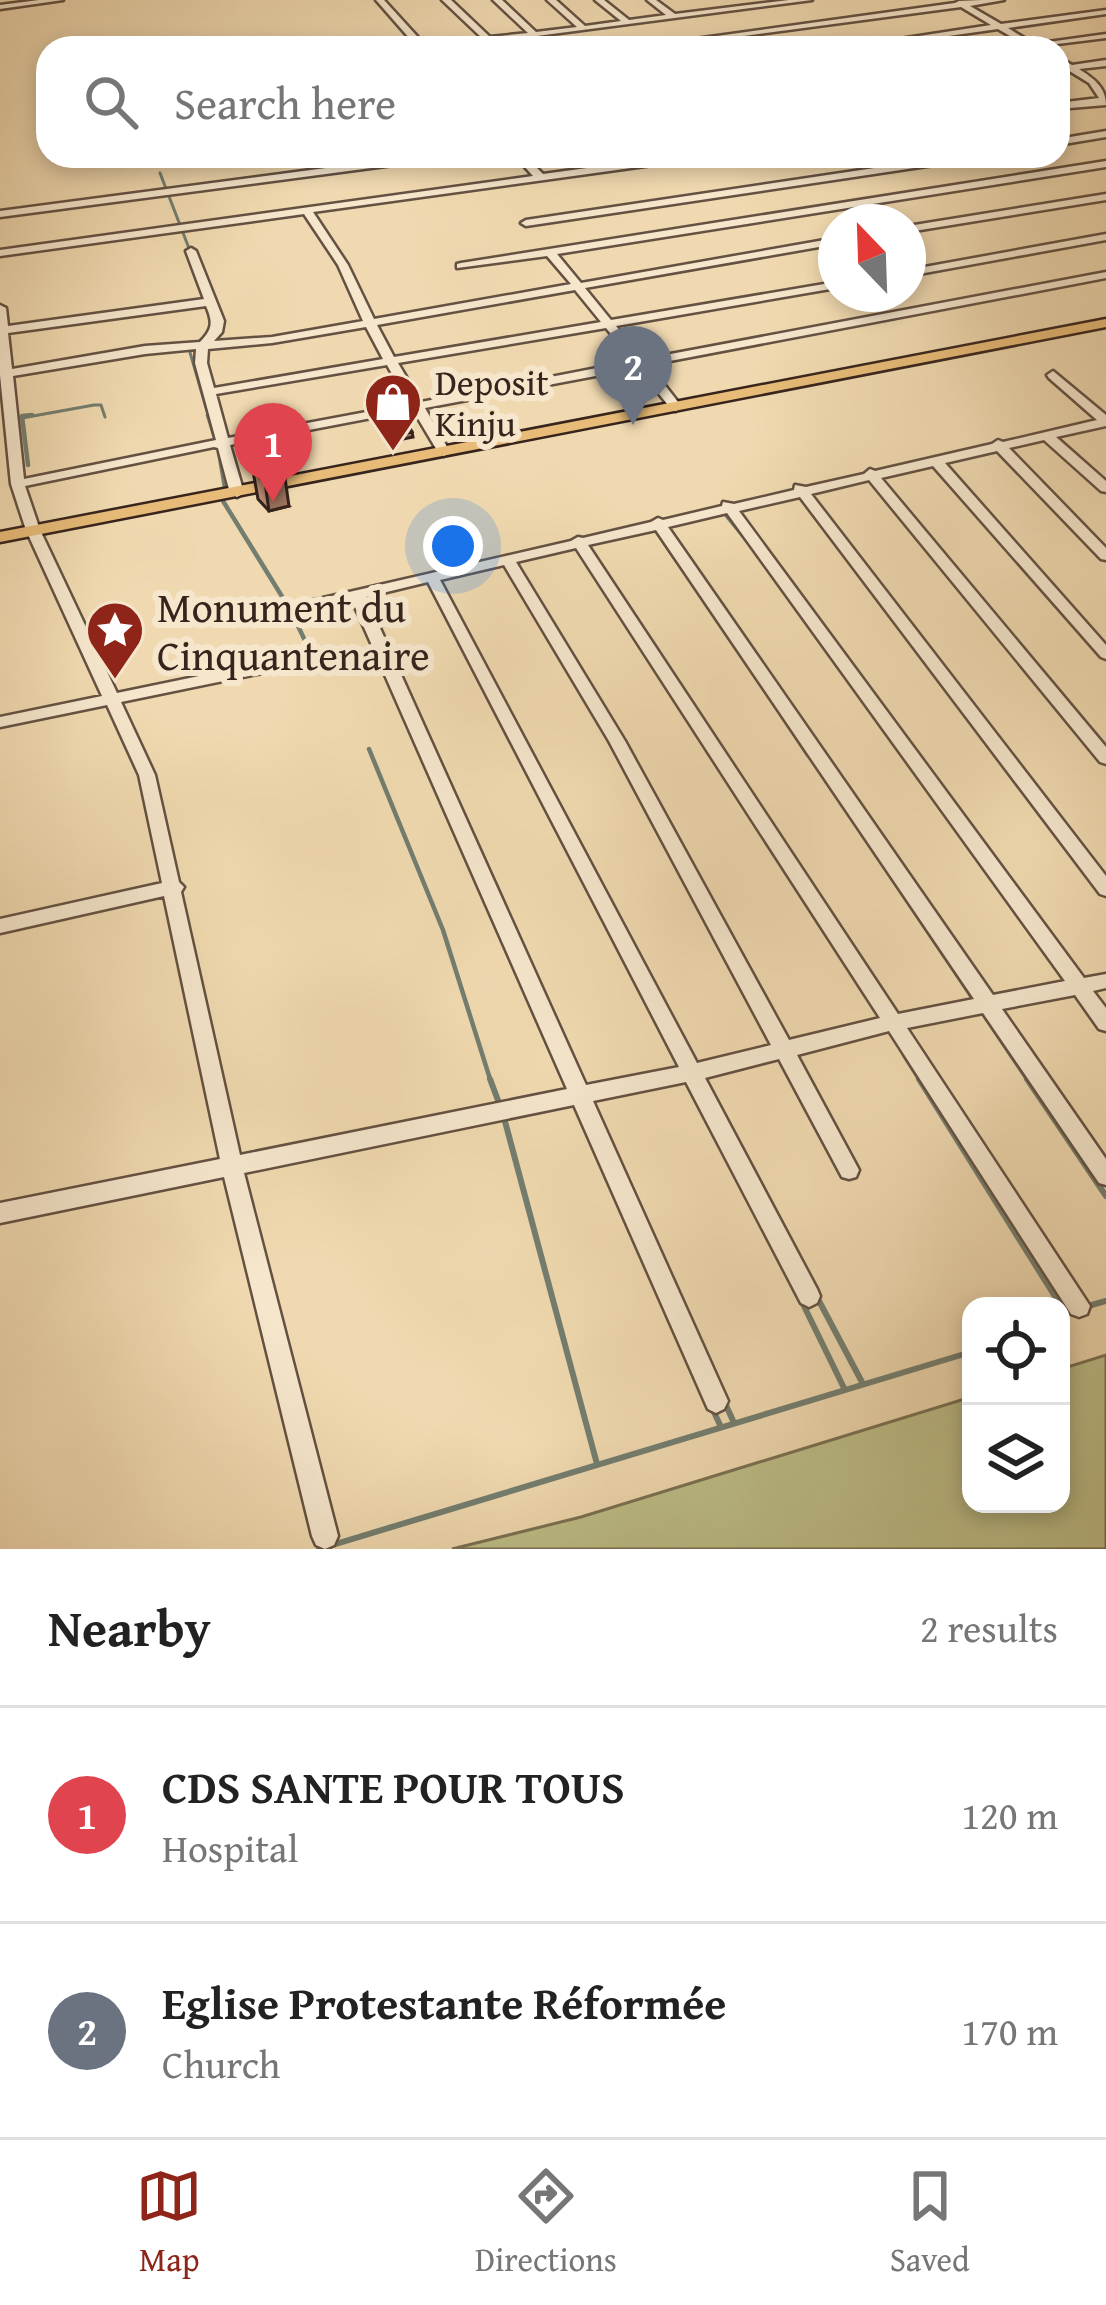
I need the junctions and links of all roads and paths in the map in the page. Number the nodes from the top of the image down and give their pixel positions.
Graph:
1 (59, 0) edge
2 (380, 0) edge
3 (446, 0) edge
4 (497, 0) edge
5 (551, 0) edge
6 (599, 0) edge
7 (651, 0) edge
8 (711, 0) edge
9 (808, 0) edge
10 (1000, 0) edge
11 (957, 3) edge
12 (0, 7) edge
13 (724, 10) junction
14 (1106, 12) edge
15 (667, 18) junction
16 (627, 22) junction
17 (999, 27) junction
18 (583, 28) junction
19 (755, 32) junction
20 (534, 34) junction
21 (413, 36) edge
22 (484, 36) edge
23 (519, 36) edge
24 (684, 36) edge
25 (734, 36) edge
26 (933, 36) edge
27 (1015, 36) edge
28 (1106, 36) edge
29 (1070, 42) edge
30 (1106, 63) edge
31 (1072, 68) joint
32 (1106, 100) edge
33 (1070, 104) edge
34 (1106, 134) edge
35 (1070, 140) edge
36 (1106, 164) edge
37 (349, 168) edge
38 (531, 168) edge
39 (607, 168) edge
40 (894, 168) edge
41 (540, 177) junction
42 (1106, 197) edge
43 (306, 209) junction
44 (0, 214) edge
45 (526, 223) dead end
46 (926, 226) edge
47 (1106, 237) edge
48 (818, 244) edge
49 (191, 250) dead end
50 (0, 253) edge
51 (551, 253) junction
52 (461, 266) dead end
53 (926, 270) edge
54 (1106, 275) edge
55 (574, 284) junction
56 (818, 288) edge
57 (206, 302) junction
58 (0, 308) edge
59 (370, 323) junction
60 (607, 323) junction
61 (1106, 323) edge
62 (4, 343) edge
63 (194, 347) junction
64 (393, 360) junction
65 (635, 363) junction
66 (1053, 375) dead end
67 (3, 377) edge
68 (209, 392) junction
69 (421, 406) junction
70 (676, 407) junction
71 (1106, 422) edge
72 (1045, 434) junction
73 (7, 439) edge
74 (998, 444) junction
75 (221, 445) junction
76 (444, 452) junction
77 (935, 460) junction
78 (870, 473) junction
79 (18, 484) junction
80 (800, 488) junction
81 (1106, 488) edge
82 (237, 493) junction
83 (728, 505) junction
84 (658, 522) junction
85 (33, 530) junction
86 (0, 537) edge
87 (578, 541) junction
88 (1106, 556) edge
89 (507, 558) junction
90 (432, 577) junction
91 (357, 594) junction
92 (302, 607) dead end
93 (1106, 654) edge
94 (286, 663) dead end
95 (110, 699) junction
96 (0, 722) edge
97 (1106, 758) edge
98 (175, 887) junction
99 (1106, 890) edge
100 (0, 926) edge
101 (1106, 982) edge
102 (1080, 987) junction
103 (991, 1008) junction
104 (891, 1023) junction
105 (1106, 1023) edge
106 (787, 1050) junction
107 (693, 1072) junction
108 (579, 1095) junction
109 (232, 1167) junction
110 (848, 1170) dead end
111 (1106, 1176) edge
112 (0, 1213) edge
113 (809, 1296) dead end
114 (1079, 1306) dead end
115 (716, 1401) dead end
116 (325, 1536) dead end

1 - 12 street
2 - 21 street
3 - 22 street
4 - 20 street
5 - 18 street
6 - 16 street
7 - 15 street
8 - 13 street
9 - 13 street
10 - 11 street
11 - 17 street
11 - 19 street
13 - 15 street
13 - 19 street
14 - 17 street
15 - 16 street
15 - 24 street
16 - 18 street
17 - 26 street
17 - 27 street
18 - 20 street
19 - 25 street
20 - 23 street
28 - 29 street
30 - 31 street
31 - 32 street
32 - 33 street
34 - 35 street
36 - 51 street
37 - 44 street
38 - 41 street
39 - 41 street
40 - 45 street
41 - 43 street
42 - 46 street
43 - 50 street
43 - 59 street
47 - 53 street
48 - 55 street
49 - 57 street
51 - 52 street
51 - 55 street
54 - 65 street
55 - 59 street
55 - 60 street
56 - 60 street
57 - 62 street
57 - 63 street
58 - 62 street
59 - 63 street
59 - 64 street
60 - 64 street
60 - 65 street
61 - 70 main road
62 - 67 street
63 - 67 street
63 - 68 street
64 - 68 street
64 - 69 street
65 - 69 street
65 - 70 street
66 - 71 street
67 - 73 street
68 - 75 street
69 - 75 street
69 - 76 street
70 - 76 main road
71 - 72 street
72 - 74 street
72 - 81 street
73 - 79 street
74 - 77 street
74 - 88 street
75 - 79 street
75 - 82 street
76 - 82 main road
77 - 78 street
77 - 93 street
78 - 80 street
78 - 97 street
79 - 85 street
80 - 83 street
80 - 99 street
82 - 85 main road
83 - 84 street
83 - 102 street
84 - 87 street
84 - 103 street
85 - 86 main road
85 - 95 street
87 - 89 street
87 - 104 street
89 - 90 street
89 - 106 street
90 - 91 street
90 - 107 street
91 - 92 street
91 - 108 street
94 - 95 street
95 - 96 street
95 - 98 street
98 - 100 street
98 - 109 street
101 - 102 street
102 - 103 street
102 - 105 street
103 - 104 street
103 - 111 street
104 - 106 street
104 - 114 street
106 - 107 street
106 - 110 street
107 - 108 street
107 - 113 street
108 - 109 street
108 - 115 street
109 - 112 street
109 - 116 street

